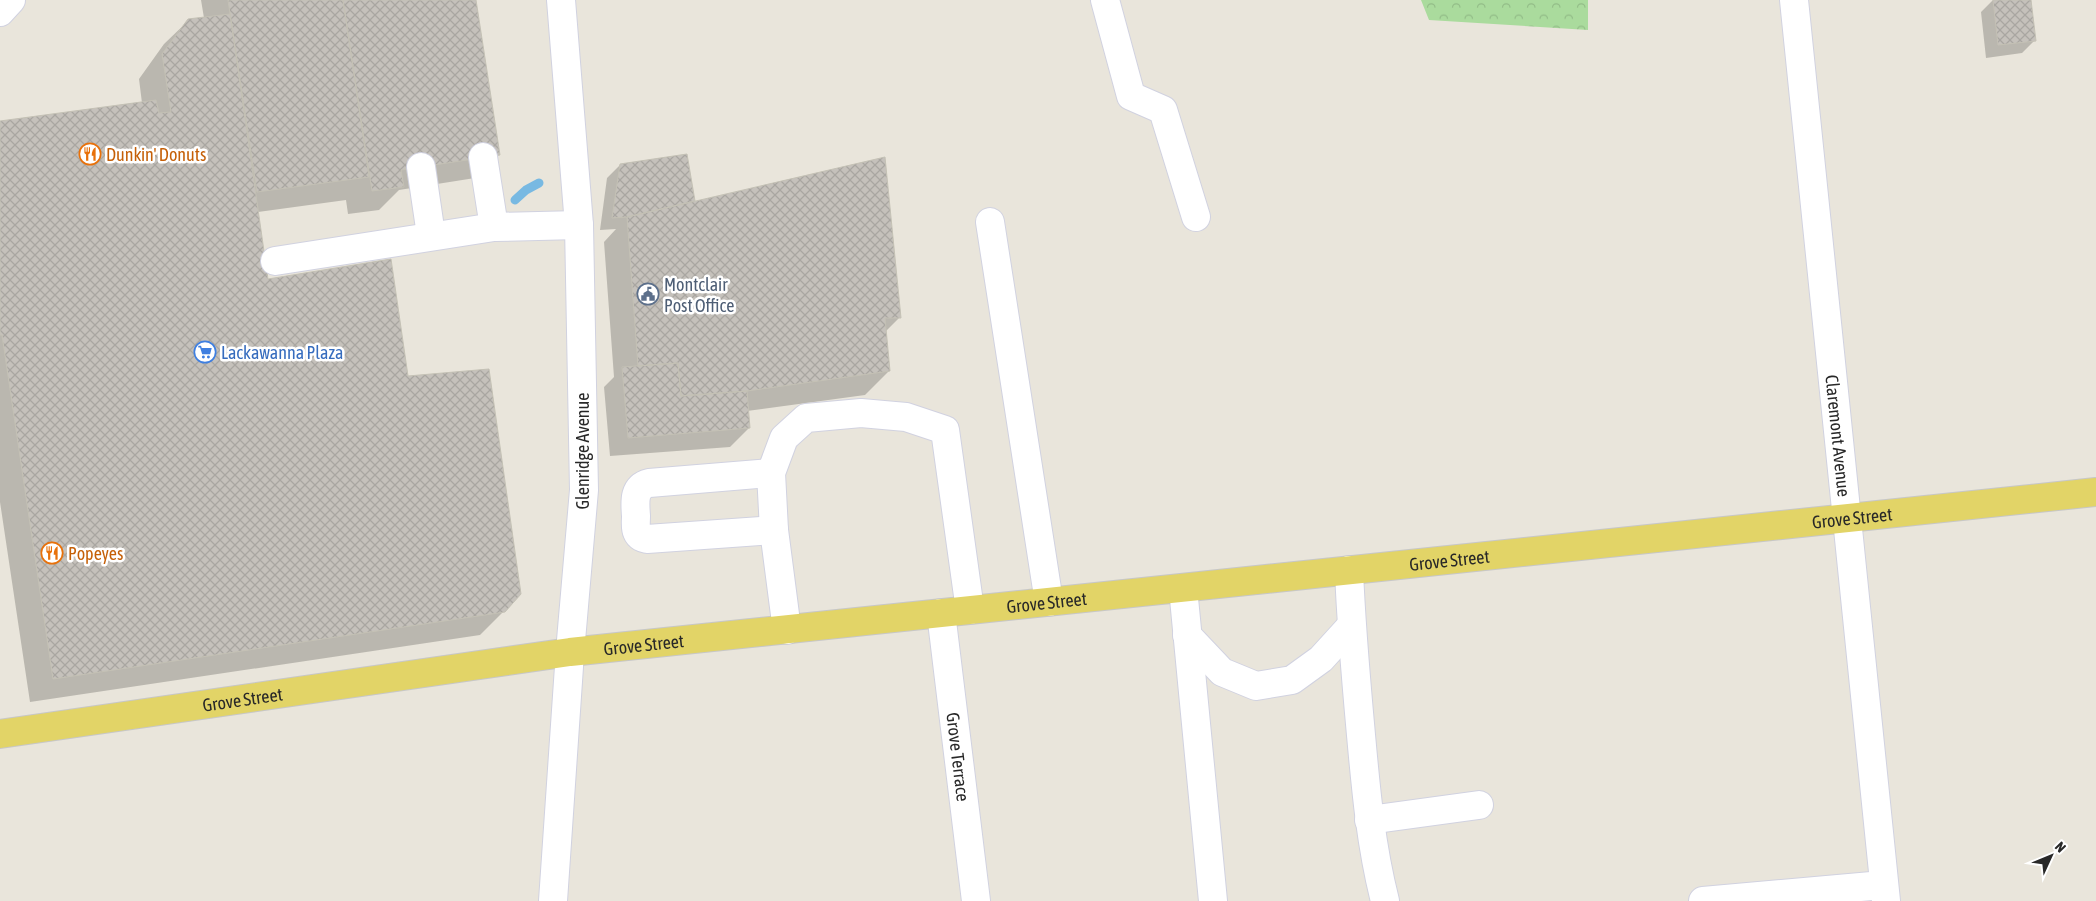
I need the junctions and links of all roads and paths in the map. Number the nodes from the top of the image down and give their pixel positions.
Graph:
1 (11, 0) edge
2 (561, 0) edge
3 (1105, 0) edge
4 (1794, 0) edge
5 (0, 12) edge
6 (483, 157) dead end
7 (421, 167) dead end
8 (1196, 217) dead end
9 (990, 222) dead end
10 (580, 225) junction
11 (494, 227) junction
12 (431, 235) junction
13 (275, 261) dead end
14 (771, 474) junction
15 (2096, 492) edge
16 (1845, 518) junction
17 (774, 530) junction
18 (1349, 570) junction
19 (1183, 588) junction
20 (1049, 602) junction
21 (970, 610) junction
22 (941, 613) junction
23 (1351, 626) junction
24 (787, 630) junction
25 (1188, 635) junction
26 (570, 652) junction
27 (0, 734) edge
28 (1479, 806) dead end
29 (1369, 820) junction
30 (1375, 861) junction
31 (1885, 893) edge
32 (553, 901) edge
33 (976, 901) edge
34 (1213, 901) edge
35 (1366, 901) edge
36 (1385, 901) edge
37 (1703, 901) edge

1 - 5 street
2 - 10 street, Glenridge Avenue
3 - 8 street
4 - 16 street, Claremont Avenue
6 - 11 street
7 - 12 street
9 - 20 street
10 - 11 street
10 - 26 street, Glenridge Avenue
11 - 12 street
12 - 13 street
14 - 17 street
14 - 17 street
14 - 21 street
15 - 16 main road, Grove Street
16 - 18 main road, Grove Street
16 - 31 street, Claremont Avenue
17 - 24 street
18 - 19 main road, Grove Street
18 - 23 street
19 - 20 main road, Grove Street
19 - 25 street
20 - 21 main road, Grove Street
21 - 22 main road, Grove Street
22 - 24 main road, Grove Street
22 - 33 street, Grove Terrace
23 - 25 street
23 - 29 street
24 - 26 main road, Grove Street
25 - 34 street
26 - 27 main road, Grove Street
26 - 32 street, Glenridge Avenue
28 - 29 street
29 - 30 street
30 - 35 street
30 - 36 street
31 - 37 street

